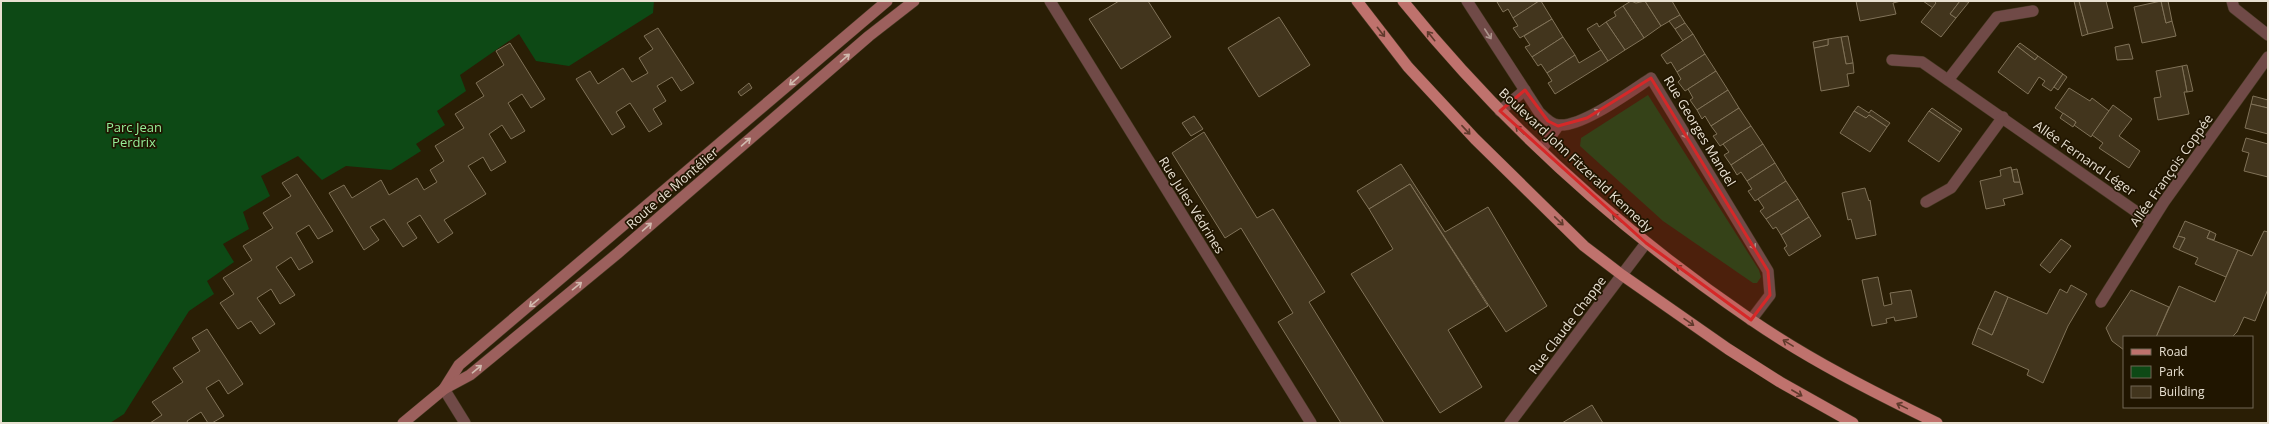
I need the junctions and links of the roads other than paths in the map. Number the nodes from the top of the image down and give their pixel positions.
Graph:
1 (887, 1) edge
2 (914, 1) edge
3 (1050, 1) edge
4 (1357, 1) edge
5 (1403, 1) edge
6 (1467, 1) edge
7 (2232, 1) edge
8 (2033, 10) dead end
9 (2268, 35) edge
10 (2268, 57) edge
11 (1892, 60) dead end
12 (1948, 80) junction
13 (1525, 90) junction
14 (1500, 111) junction
15 (2003, 117) junction
16 (1558, 126) junction
17 (1541, 150) junction
18 (1926, 202) dead end
19 (2151, 222) junction
20 (1646, 243) junction
21 (1622, 275) junction
22 (2101, 302) dead end
23 (1751, 320) junction
24 (444, 390) junction
25 (403, 423) edge
26 (465, 423) edge
27 (1311, 423) edge
28 (1510, 423) edge
29 (1853, 423) edge
30 (1937, 423) edge

1 -> 24 main road, Route de Montélier
24 -> 2 main road, Route de Montélier
3 - 27 street, Rue Jules Védrines
4 -> 21 main road
14 -> 5 main road, Boulevard John Fitzerald Kennedy
6 -> 13 street
7 - 9 street
8 - 12 street
10 - 19 street, Allée François Coppée
11 - 12 street, Allée Fernand Léger
12 - 15 street, Allée Fernand Léger
13 - 14 street
13 - 16 street
17 -> 14 main road, Boulevard John Fitzerald Kennedy
15 - 18 street
15 - 19 street, Allée Fernand Léger
16 - 17 street
16 -> 23 street, Rue Georges Mandel
20 -> 17 main road, Boulevard John Fitzerald Kennedy
19 - 22 street, Allée François Coppée
20 - 21 street, Rue Claude Chappe
23 -> 20 main road, Boulevard John Fitzerald Kennedy
21 - 28 street, Rue Claude Chappe
21 -> 29 main road
30 -> 23 main road, Boulevard John Fitzerald Kennedy
24 - 25 main road, Route de Montélier
24 - 26 street

